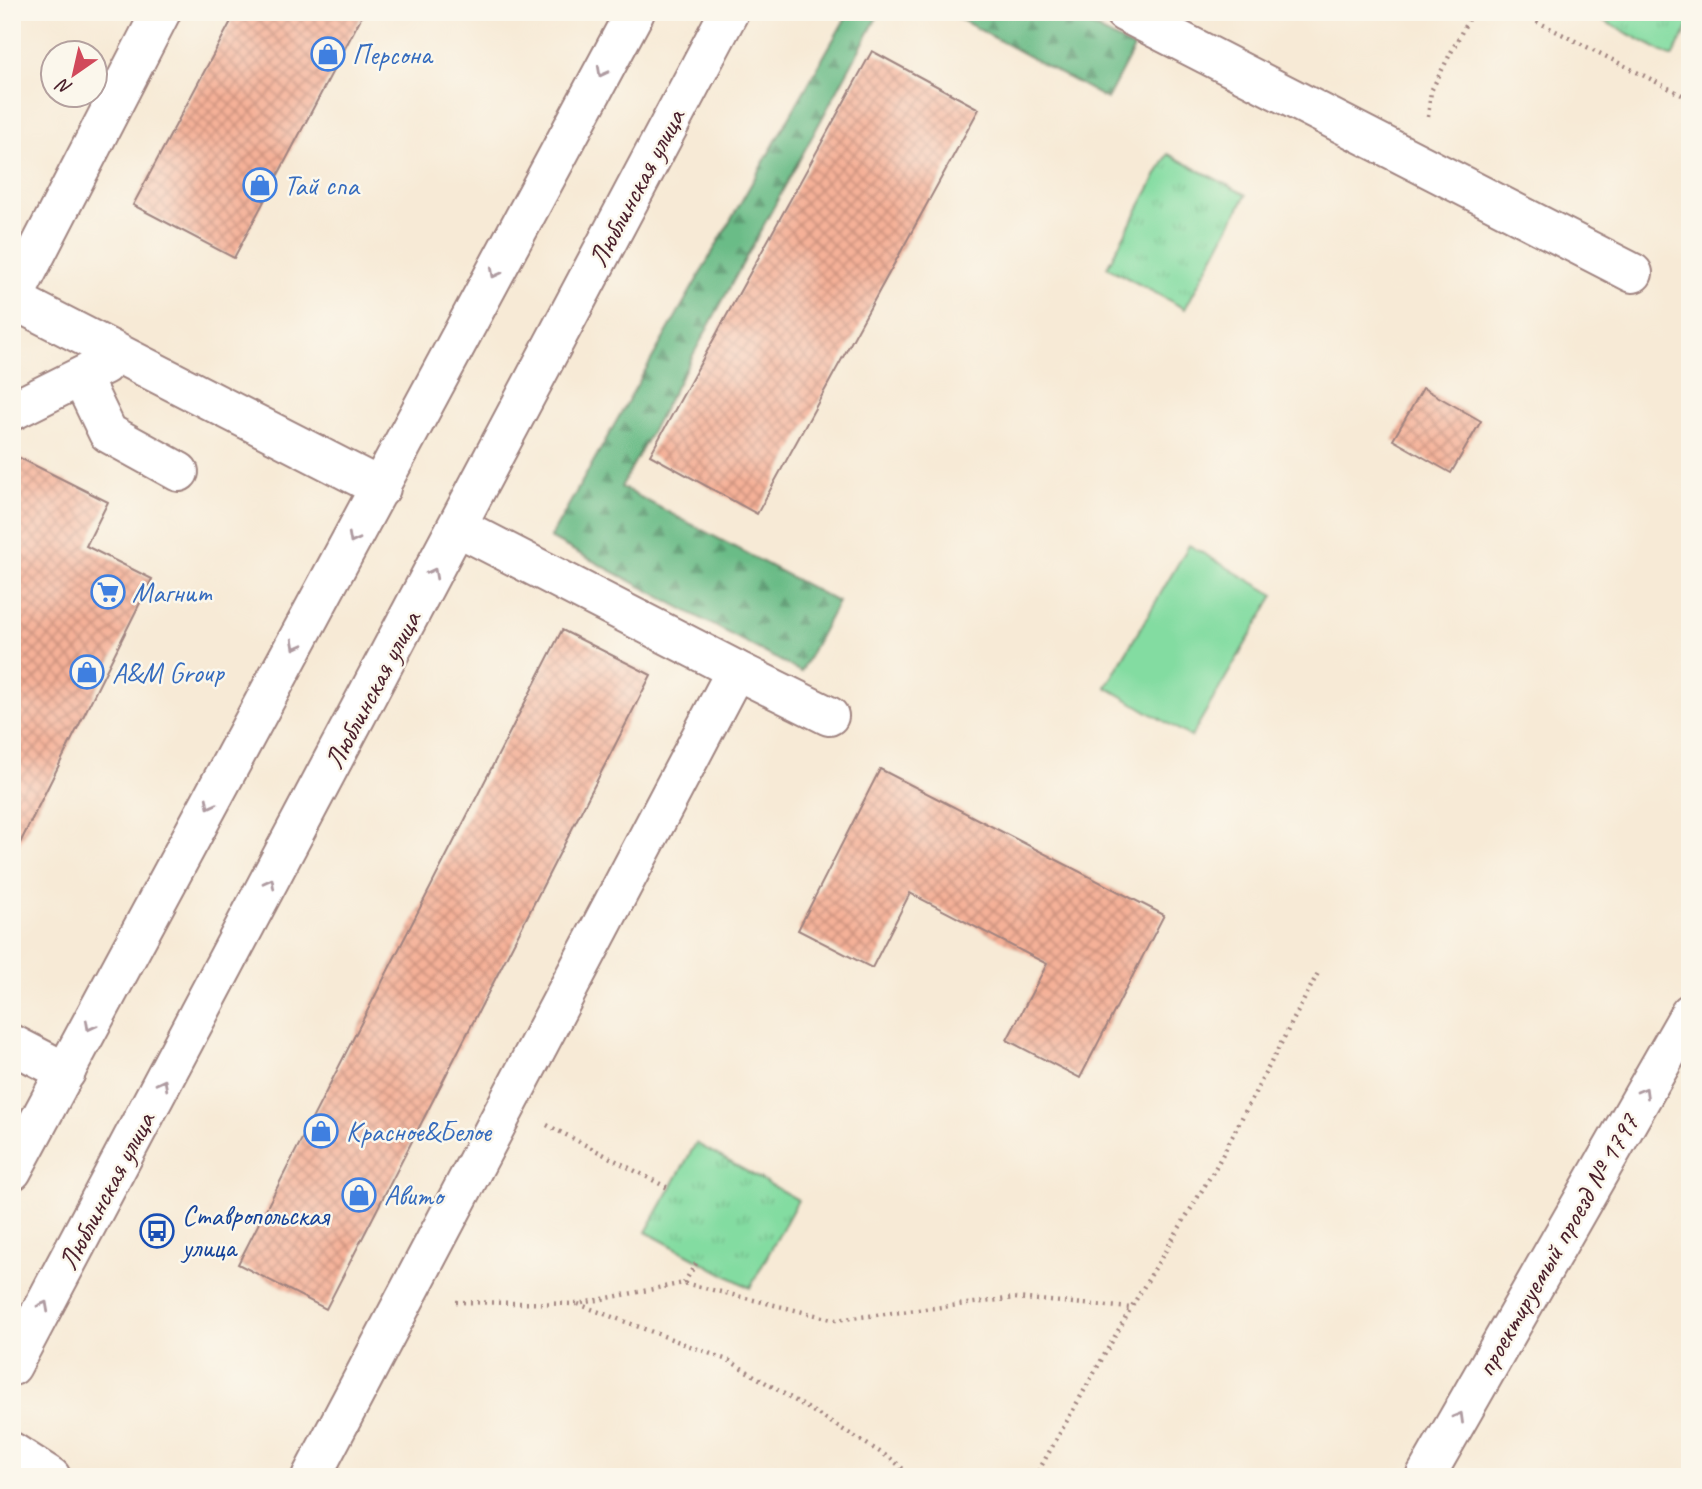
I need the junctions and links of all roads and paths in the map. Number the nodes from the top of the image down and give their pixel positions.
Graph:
1 (161, 12) edge
2 (635, 12) edge
3 (729, 12) edge
4 (1472, 12) edge
5 (1518, 12) edge
6 (1135, 15) edge
7 (1690, 99) edge
8 (1422, 164) junction
9 (1633, 273) dead end
10 (13, 299) edge
11 (124, 356) junction
12 (81, 377) junction
13 (12, 411) edge
14 (179, 472) dead end
15 (380, 488) junction
16 (458, 527) junction
17 (736, 670) junction
18 (829, 716) dead end
19 (1318, 973) dead end
20 (1690, 1013) edge
21 (12, 1044) edge
22 (65, 1072) junction
23 (507, 1104) junction
24 (12, 1171) edge
25 (670, 1189) dead end
26 (698, 1260) dead end
27 (684, 1283) junction
28 (403, 1302) junction
29 (578, 1304) junction
30 (1131, 1308) junction
31 (12, 1366) edge
32 (12, 1452) edge
33 (51, 1477) edge
34 (311, 1477) edge
35 (912, 1477) edge
36 (1035, 1477) edge
37 (1425, 1477) edge

1 - 10 main road
2 -> 15 main road
3 - 16 main road, Люблинская улица
4 - 8 path
5 - 7 path
6 - 8 main road
8 - 9 main road
10 - 11 main road
11 - 12 main road
11 - 15 main road
12 - 13 main road
12 - 14 main road
15 -> 22 main road
16 - 17 main road
31 -> 16 main road, Люблинская улица
17 - 18 main road
17 - 23 main road
19 - 30 path
37 -> 20 main road, проектируемый проезд № 1797
21 - 22 main road
22 - 24 main road
23 - 25 path
23 - 28 main road
26 - 27 path
27 - 29 path
27 - 30 path
28 - 29 path
28 - 34 main road
29 - 35 path
30 - 36 path
32 - 33 main road

